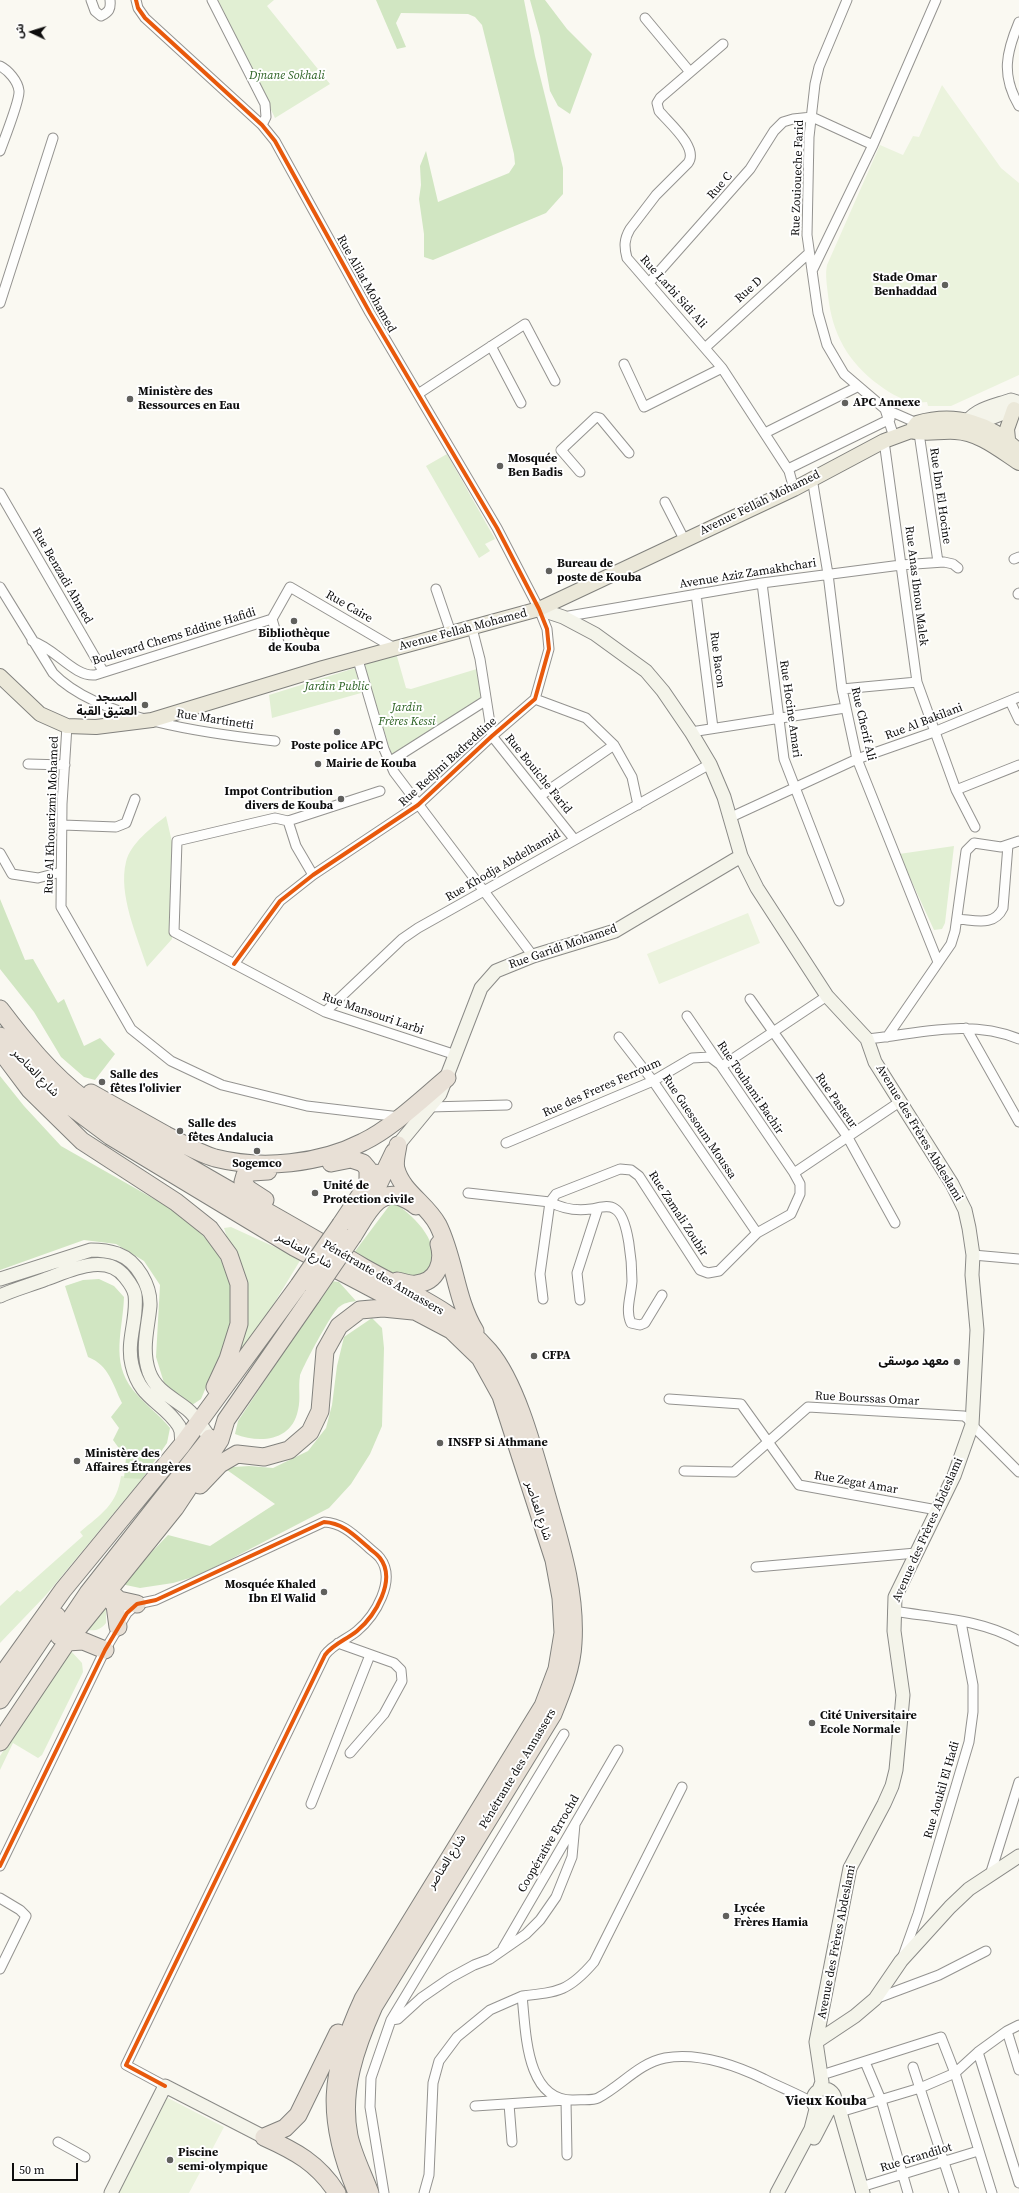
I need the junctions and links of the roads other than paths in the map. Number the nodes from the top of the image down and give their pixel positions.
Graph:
1 (91, 0) edge
2 (110, 0) edge
3 (136, 0) edge
4 (212, 0) edge
5 (847, 0) edge
6 (936, 0) edge
7 (645, 18) dead end
8 (1019, 22) edge
9 (723, 44) dead end
10 (0, 66) edge
11 (690, 72) junction
12 (1019, 106) edge
13 (812, 117) junction
14 (262, 125) junction
15 (53, 138) dead end
16 (873, 145) junction
17 (0, 151) edge
18 (809, 252) junction
19 (812, 271) junction
20 (650, 283) junction
21 (0, 303) edge
22 (492, 346) junction
23 (706, 347) junction
24 (624, 364) dead end
25 (722, 368) junction
26 (555, 381) dead end
27 (857, 387) junction
28 (418, 394) junction
29 (521, 403) dead end
30 (1017, 404) edge
31 (885, 409) junction
32 (890, 419) junction
33 (969, 427) junction
34 (916, 429) junction
35 (765, 433) junction
36 (889, 439) junction
37 (1008, 440) junction
38 (1019, 452) edge
39 (629, 453) dead end
40 (1019, 463) edge
41 (788, 469) junction
42 (580, 472) dead end
43 (812, 478) junction
44 (794, 488) junction
45 (0, 493) edge
46 (665, 502) dead end
47 (684, 539) junction
48 (938, 562) junction
49 (901, 565) junction
50 (958, 568) dead end
51 (828, 574) junction
52 (762, 583) junction
53 (0, 587) edge
54 (290, 587) joint
55 (436, 589) dead end
56 (696, 594) junction
57 (539, 609) junction
58 (563, 617) junction
59 (272, 619) junction
60 (472, 628) junction
61 (451, 633) junction
62 (32, 641) junction
63 (280, 646) dead end
64 (396, 649) junction
65 (358, 660) junction
66 (103, 671) junction
67 (0, 676) edge
68 (917, 682) junction
69 (842, 689) junction
70 (535, 699) junction
71 (1015, 699) edge
72 (486, 700) junction
73 (845, 708) junction
74 (152, 720) junction
75 (778, 720) junction
76 (1019, 720) edge
77 (67, 726) junction
78 (713, 728) junction
79 (691, 732) junction
80 (934, 732) junction
81 (492, 736) junction
82 (275, 741) dead end
83 (614, 745) junction
84 (857, 759) junction
85 (389, 762) junction
86 (28, 764) dead end
87 (710, 764) junction
88 (65, 765) junction
89 (1019, 765) edge
90 (794, 787) junction
91 (956, 790) junction
92 (380, 792) dead end
93 (540, 796) junction
94 (135, 799) dead end
95 (638, 805) junction
96 (418, 806) junction
97 (728, 818) junction
98 (288, 821) junction
99 (63, 825) junction
100 (974, 827) dead end
101 (574, 839) junction
102 (1019, 841) edge
103 (1008, 845) junction
104 (0, 853) edge
105 (741, 856) junction
106 (61, 872) junction
107 (312, 876) junction
108 (485, 890) junction
109 (839, 901) dead end
110 (957, 919) junction
111 (533, 956) junction
112 (938, 962) junction
113 (234, 964) junction
114 (827, 996) junction
115 (750, 998) dead end
116 (0, 1009) edge
117 (325, 1012) junction
118 (687, 1016) dead end
119 (966, 1028) junction
120 (773, 1032) junction
121 (0, 1036) edge
122 (619, 1037) dead end
123 (887, 1037) junction
124 (867, 1039) junction
125 (1019, 1039) edge
126 (0, 1050) edge
127 (452, 1066) junction
128 (722, 1066) junction
129 (53, 1072) junction
130 (653, 1081) junction
131 (901, 1101) junction
132 (507, 1105) dead end
133 (429, 1108) junction
134 (400, 1116) junction
135 (1019, 1122) edge
136 (847, 1136) junction
137 (506, 1143) dead end
138 (398, 1145) junction
139 (794, 1173) junction
140 (368, 1182) junction
141 (468, 1193) dead end
142 (550, 1202) junction
143 (598, 1208) junction
144 (894, 1223) dead end
145 (347, 1230) junction
146 (757, 1233) junction
147 (318, 1241) junction
148 (974, 1255) junction
149 (1019, 1259) edge
150 (0, 1279) edge
151 (388, 1280) junction
152 (662, 1295) dead end
153 (0, 1296) edge
154 (543, 1299) dead end
155 (580, 1300) dead end
156 (421, 1312) junction
157 (484, 1346) junction
158 (669, 1399) dead end
159 (226, 1420) junction
160 (198, 1423) junction
161 (972, 1425) junction
162 (210, 1438) junction
163 (768, 1442) junction
164 (182, 1445) junction
165 (684, 1471) dead end
166 (1019, 1472) edge
167 (176, 1508) junction
168 (937, 1510) junction
169 (133, 1536) junction
170 (94, 1552) junction
171 (916, 1553) junction
172 (756, 1567) dead end
173 (106, 1592) junction
174 (137, 1604) junction
175 (893, 1611) junction
176 (961, 1622) junction
177 (118, 1628) junction
178 (1019, 1641) edge
179 (67, 1642) junction
180 (338, 1643) junction
181 (105, 1650) junction
182 (370, 1654) junction
183 (0, 1678) edge
184 (0, 1700) edge
185 (0, 1724) edge
186 (564, 1734) dead end
187 (0, 1742) edge
188 (618, 1750) dead end
189 (350, 1754) dead end
190 (1019, 1782) edge
191 (682, 1787) dead end
192 (311, 1804) dead end
193 (575, 1824) junction
194 (1019, 1856) edge
195 (0, 1866) edge
196 (990, 1875) junction
197 (0, 1898) edge
198 (424, 1898) junction
199 (501, 1951) junction
200 (986, 1951) dead end
201 (901, 1961) junction
202 (0, 1969) edge
203 (522, 1996) junction
204 (875, 1999) junction
205 (391, 2020) junction
206 (1019, 2025) edge
207 (1006, 2031) junction
208 (816, 2042) junction
209 (978, 2052) junction
210 (865, 2062) junction
211 (913, 2067) dead end
212 (1019, 2070) edge
213 (828, 2073) junction
214 (955, 2073) junction
215 (165, 2086) junction
216 (920, 2088) junction
217 (566, 2100) junction
218 (881, 2100) junction
219 (509, 2104) junction
220 (826, 2104) junction
221 (475, 2106) dead end
222 (264, 2137) junction
223 (349, 2137) junction
224 (58, 2142) dead end
225 (512, 2142) dead end
226 (978, 2151) junction
227 (567, 2155) dead end
228 (85, 2157) dead end
229 (943, 2162) junction
230 (902, 2174) junction
231 (1019, 2184) edge
232 (862, 2190) edge
233 (111, 2193) edge
234 (337, 2193) edge
235 (357, 2193) edge
236 (370, 2193) edge
237 (378, 2193) edge
238 (384, 2193) edge
239 (424, 2193) edge
240 (777, 2193) edge
241 (786, 2193) edge
242 (908, 2193) edge
243 (954, 2193) edge
244 (992, 2193) edge

1 - 2 street
3 - 14 street, Rue Alilat Mohamed
4 - 14 street
5 - 13 street, Rue Zouioueche Farid
6 - 16 street
7 - 11 street
8 - 12 street
9 - 11 street
10 - 17 street
11 - 20 street, Rue Larbi Sidi Ali
13 - 16 street
13 - 18 street, Rue Zouioueche Farid
13 - 20 street, Rue C
14 - 28 street, Rue Alilat Mohamed
15 - 21 street
16 - 19 street
18 - 19 street, Rue Zouioueche Farid
18 - 23 street, Rue D
19 - 27 street, Rue Zouioueche Farid
20 - 23 street, Rue Larbi Sidi Ali
22 - 26 street
22 - 28 street
22 - 29 street
23 - 25 street, Rue Larbi Sidi Ali
24 - 25 street
25 - 35 street, Rue Larbi Sidi Ali
27 - 31 street, Rue Zouioueche Farid
27 - 35 street
28 - 57 street, Rue Alilat Mohamed
30 - 33 main road
30 - 37 main road
31 - 32 street, Rue Anas Ibnou Malek
31 - 34 street
32 - 36 street, Rue Anas Ibnou Malek
32 - 41 street
33 - 34 main road, Avenue Fellah Mohamed
33 - 37 main road
33 - 40 main road
34 - 36 main road, Avenue Fellah Mohamed
34 - 48 street, Rue Ibn El Hocine
35 - 41 street, Rue Larbi Sidi Ali
36 - 43 main road, Avenue Fellah Mohamed
36 - 49 street, Rue Anas Ibnou Malek
37 - 38 main road
39 - 42 street
41 - 44 street, Rue Larbi Sidi Ali
43 - 44 main road, Avenue Fellah Mohamed
43 - 51 street, Rue Cherif Ali
44 - 47 main road, Avenue Fellah Mohamed
45 - 66 street, Rue Benzadi Ahmed
46 - 47 street
47 - 57 main road, Avenue Fellah Mohamed
48 - 49 street, Avenue Aziz Zamakhchari
48 - 50 street
49 - 51 street, Avenue Aziz Zamakhchari
49 - 68 street, Rue Anas Ibnou Malek
51 - 52 street, Avenue Aziz Zamakhchari
51 - 69 street, Rue Cherif Ali
52 - 56 street, Avenue Aziz Zamakhchari
52 - 75 street, Rue Hocine Amari
53 - 62 street, Rue Martinetti
54 - 59 street, Boulevard Chems Eddine Hafidi
54 - 64 street, Rue Caire
55 - 61 street
56 - 58 street, Avenue Aziz Zamakhchari
56 - 78 street, Rue Bacon
57 - 58 main road, Avenue des Frères Abdeslami
57 - 60 main road, Avenue Fellah Mohamed
57 - 70 street
58 - 79 main road, Avenue des Frères Abdeslami
59 - 63 street
59 - 66 street, Boulevard Chems Eddine Hafidi
60 - 61 main road, Avenue Fellah Mohamed
60 - 72 street, Rue Bouiche Farid
61 - 64 main road, Avenue Fellah Mohamed
62 - 66 street, Boulevard Chems Eddine Hafidi
62 - 74 street, Rue Martinetti
64 - 65 main road, Avenue Fellah Mohamed
65 - 74 main road, Avenue Fellah Mohamed
65 - 85 street
67 - 77 main road
68 - 69 street
68 - 80 street, Rue Anas Ibnou Malek
69 - 73 street, Rue Cherif Ali
70 - 81 street, Rue Redjmi Badreddine
70 - 83 street
71 - 76 street
71 - 80 street, Rue Al Bakilani
72 - 81 street, Rue Bouiche Farid
72 - 85 street
73 - 75 street
73 - 84 street, Rue Cherif Ali
74 - 77 main road, Avenue Fellah Mohamed
74 - 82 street, Rue Martinetti
75 - 78 street
75 - 90 street, Rue Hocine Amari
77 - 88 street, Rue Al Khouarizmi Mohamed
78 - 79 street
79 - 87 main road, Avenue des Frères Abdeslami
80 - 84 street, Rue Al Bakilani
80 - 91 street, Rue Anas Ibnou Malek
81 - 93 street, Rue Bouiche Farid
81 - 96 street, Rue Redjmi Badreddine
83 - 93 street
83 - 95 street
84 - 90 street, Rue Al Bakilani
84 - 112 street, Rue Cherif Ali
85 - 96 street
86 - 88 street
87 - 95 street, Rue Khodja Abdelhamid
87 - 97 main road, Avenue des Frères Abdeslami
88 - 99 street, Rue Al Khouarizmi Mohamed
89 - 91 street
90 - 97 street, Rue Al Bakilani
90 - 109 street, Rue Hocine Amari
91 - 100 street, Rue Anas Ibnou Malek
92 - 98 street
93 - 101 street, Rue Bouiche Farid
94 - 99 street
95 - 101 street, Rue Khodja Abdelhamid
96 - 107 street, Rue Redjmi Badreddine
96 - 108 street
97 - 105 main road, Avenue des Frères Abdeslami
98 - 107 street
98 - 113 street, Rue Mansouri Larbi
99 - 106 street, Rue Al Khouarizmi Mohamed
101 - 108 street, Rue Khodja Abdelhamid
102 - 103 street
103 - 110 street
103 - 110 street
104 - 106 street
105 - 111 main road, Rue Garidi Mohamed
105 - 114 main road, Avenue des Frères Abdeslami
106 - 134 street, Rue Al Khouarizmi Mohamed
107 - 113 street, Rue Redjmi Badreddine
108 - 111 street
108 - 117 street, Rue Khodja Abdelhamid
110 - 112 street
111 - 127 main road, Rue Garidi Mohamed
112 - 123 street
113 - 117 street, Rue Mansouri Larbi
114 - 120 street
114 - 124 main road, Avenue des Frères Abdeslami
115 - 120 street, Rue Pasteur
116 - 129 highway, Pénétrante des Annassers
117 - 127 street, Rue Mansouri Larbi
118 - 128 street, Rue Touhami Bachir
119 - 123 street
119 - 125 street
119 - 135 street
120 - 128 street
120 - 136 street, Rue Pasteur
121 - 156 highway, شارع العناصر
122 - 130 street, Rue Guessoum Moussa
123 - 124 street
124 - 131 main road, Avenue des Frères Abdeslami
126 - 160 highway
127 - 133 main road, Rue Garidi Mohamed
127 - 134 highway
128 - 130 street, Rue des Freres Ferroum
128 - 139 street, Rue Touhami Bachir
129 - 134 highway
129 - 147 highway, Pénétrante des Annassers
130 - 137 street, Rue des Freres Ferroum
130 - 146 street, Rue Guessoum Moussa
131 - 136 street
131 - 148 main road, Avenue des Frères Abdeslami
132 - 133 street
133 - 138 main road, Rue Garidi Mohamed
136 - 139 street
136 - 144 street, Rue Pasteur
138 - 140 highway
138 - 145 highway
138 - 157 highway
139 - 146 street, Rue Zamali Zoubir
140 - 145 highway
140 - 147 highway
141 - 142 street
142 - 143 street
142 - 146 street, Rue Zamali Zoubir
142 - 154 street
143 - 152 street
143 - 155 street
145 - 151 highway
145 - 159 highway, bridge
145 - 160 highway, bridge
147 - 151 highway, Pénétrante des Annassers
148 - 149 street
148 - 161 main road, Avenue des Frères Abdeslami
150 - 160 main road
151 - 157 highway, Pénétrante des Annassers
153 - 164 main road
156 - 167 highway
156 - 198 highway, شارع العناصر
157 - 223 highway, Pénétrante des Annassers
158 - 163 street, Rue Zegat Amar
159 - 162 highway
159 - 167 highway
160 - 162 main road
160 - 164 highway
161 - 163 street, Rue Bourssas Omar
161 - 166 street, Rue Bourssas Omar
161 - 168 main road, Avenue des Frères Abdeslami
162 - 169 highway
163 - 165 street, Rue Bourssas Omar
163 - 168 street, Rue Zegat Amar
164 - 170 highway
167 - 169 highway
167 - 173 highway
168 - 171 main road, Avenue des Frères Abdeslami
169 - 185 highway
170 - 183 highway
170 - 184 highway
171 - 172 street
171 - 175 main road, Avenue des Frères Abdeslami
173 - 174 highway
173 - 177 highway
173 - 179 highway
174 - 177 street
174 - 180 street
175 - 176 street
175 - 208 main road, Avenue des Frères Abdeslami
176 - 178 street
176 - 201 street, Rue Aoukil El Hadi
177 - 181 street
179 - 181 highway
179 - 187 highway
180 - 182 street
180 - 215 street
181 - 195 street
182 - 189 street
182 - 192 street
186 - 205 street
188 - 193 street, Coopérative Errochd
190 - 196 street
191 - 203 street
193 - 199 street, Coopérative Errochd
193 - 199 street
194 - 196 main road
196 - 201 main road
197 - 202 street
198 - 222 highway
198 - 235 highway, شارع العناصر
199 - 205 street
200 - 204 street
201 - 204 main road
203 - 217 street
203 - 239 street
204 - 208 main road
205 - 238 street
206 - 207 street
207 - 209 street
207 - 212 street
208 - 213 main road
208 - 220 main road
209 - 214 street
209 - 231 street
210 - 213 street
210 - 214 street
210 - 218 street
211 - 216 street
213 - 220 main road
214 - 216 street
214 - 226 street
215 - 222 main road
215 - 233 main road
216 - 218 street
216 - 229 street
217 - 219 street
217 - 220 street
217 - 227 street
218 - 220 street
218 - 230 street
219 - 221 street
219 - 225 street
220 - 232 main road
220 - 240 main road
220 - 241 main road
222 - 234 highway
223 - 236 highway, Pénétrante des Annassers
223 - 237 highway
224 - 228 street
226 - 229 street, Rue Grandilot
226 - 244 street
229 - 230 street, Rue Grandilot
229 - 243 street
230 - 232 street, Rue Grandilot
230 - 242 street

